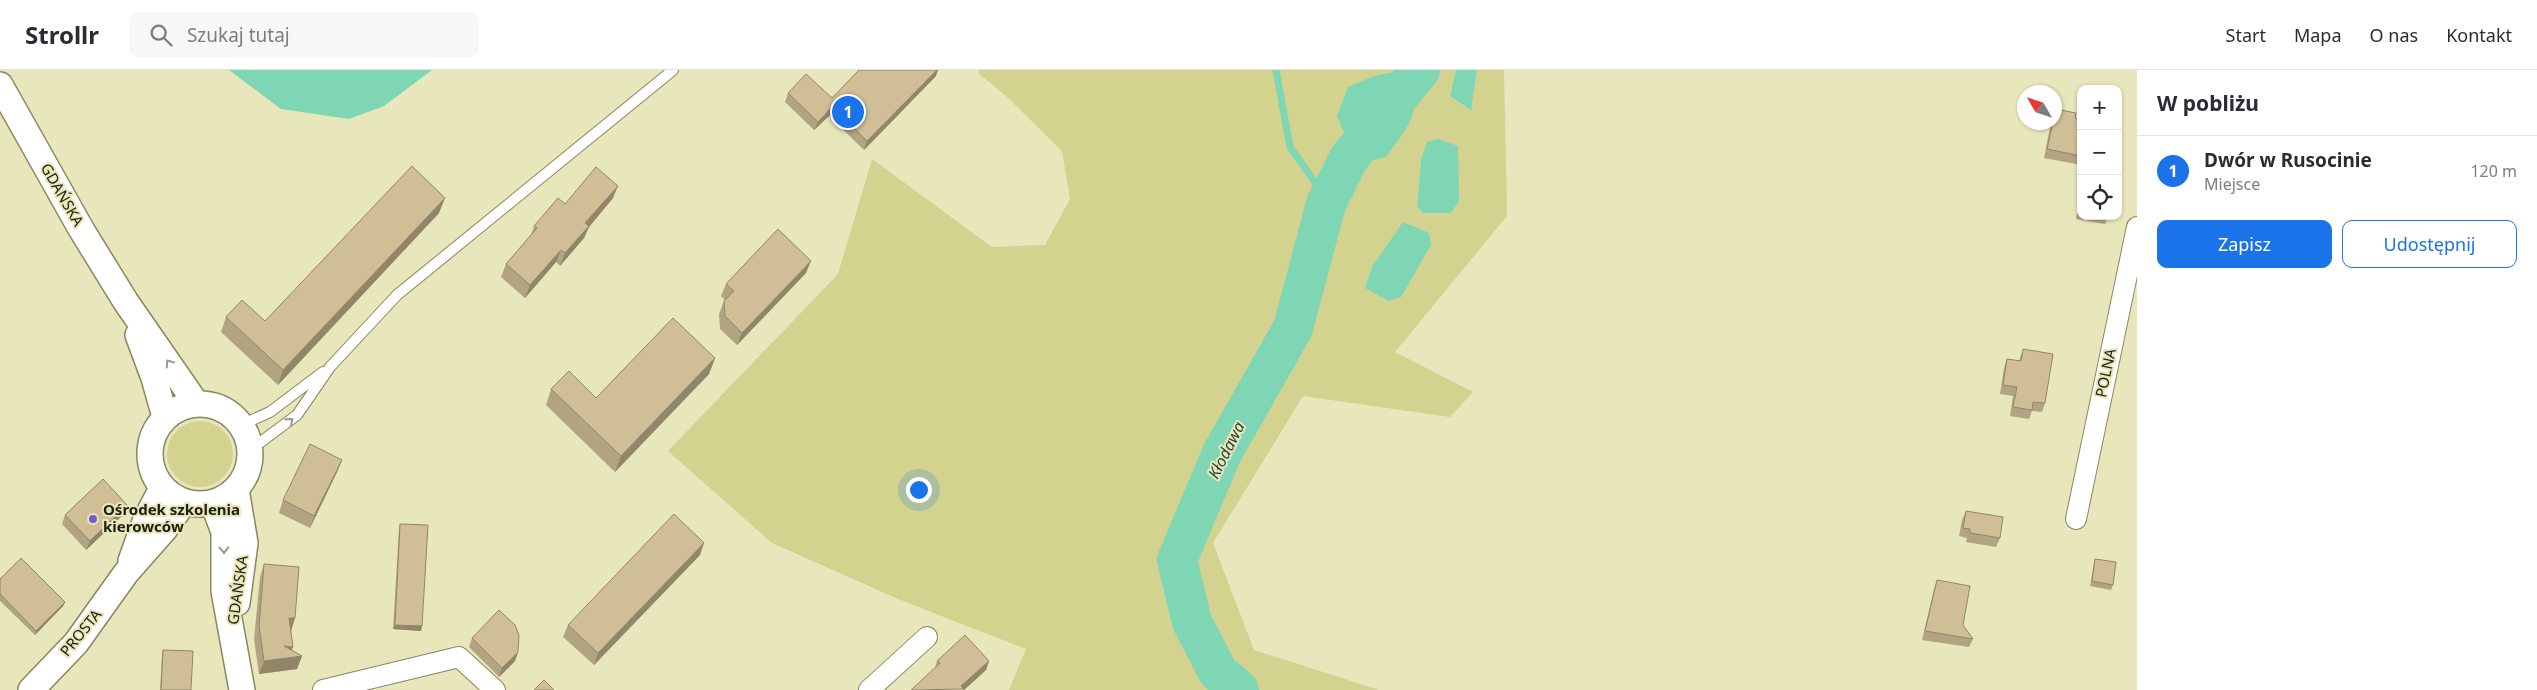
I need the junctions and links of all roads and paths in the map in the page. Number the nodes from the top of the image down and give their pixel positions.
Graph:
1 (674, 70) edge
2 (0, 85) edge
3 (2137, 227) edge
4 (126, 302) junction
5 (330, 367) junction
6 (196, 403) junction
7 (165, 417) junction
8 (241, 425) junction
9 (250, 450) junction
10 (162, 488) junction
11 (236, 489) junction
12 (184, 502) junction
13 (214, 503) junction
14 (2076, 519) dead end
15 (126, 573) junction
16 (232, 633) junction
17 (927, 637) dead end
18 (31, 690) edge
19 (242, 690) edge
20 (323, 690) edge
21 (495, 690) edge
22 (869, 690) edge

1 - 5 lane
2 - 4 street, GDAŃSKA
3 - 14 street, POLNA
6 -> 4 street, GDAŃSKA
4 - 7 street, GDAŃSKA
5 - 8 lane
9 -> 5 lane
6 - 7 street
6 - 8 street
7 - 10 street
8 - 9 street
9 - 11 street
10 - 12 street
10 - 15 street, PROSTA
11 - 13 street
11 - 16 street, GDAŃSKA
12 - 13 street
12 - 15 street, PROSTA
13 -> 16 street, GDAŃSKA
15 - 18 street, PROSTA
16 - 19 street, GDAŃSKA
17 - 22 street
20 - 21 street

